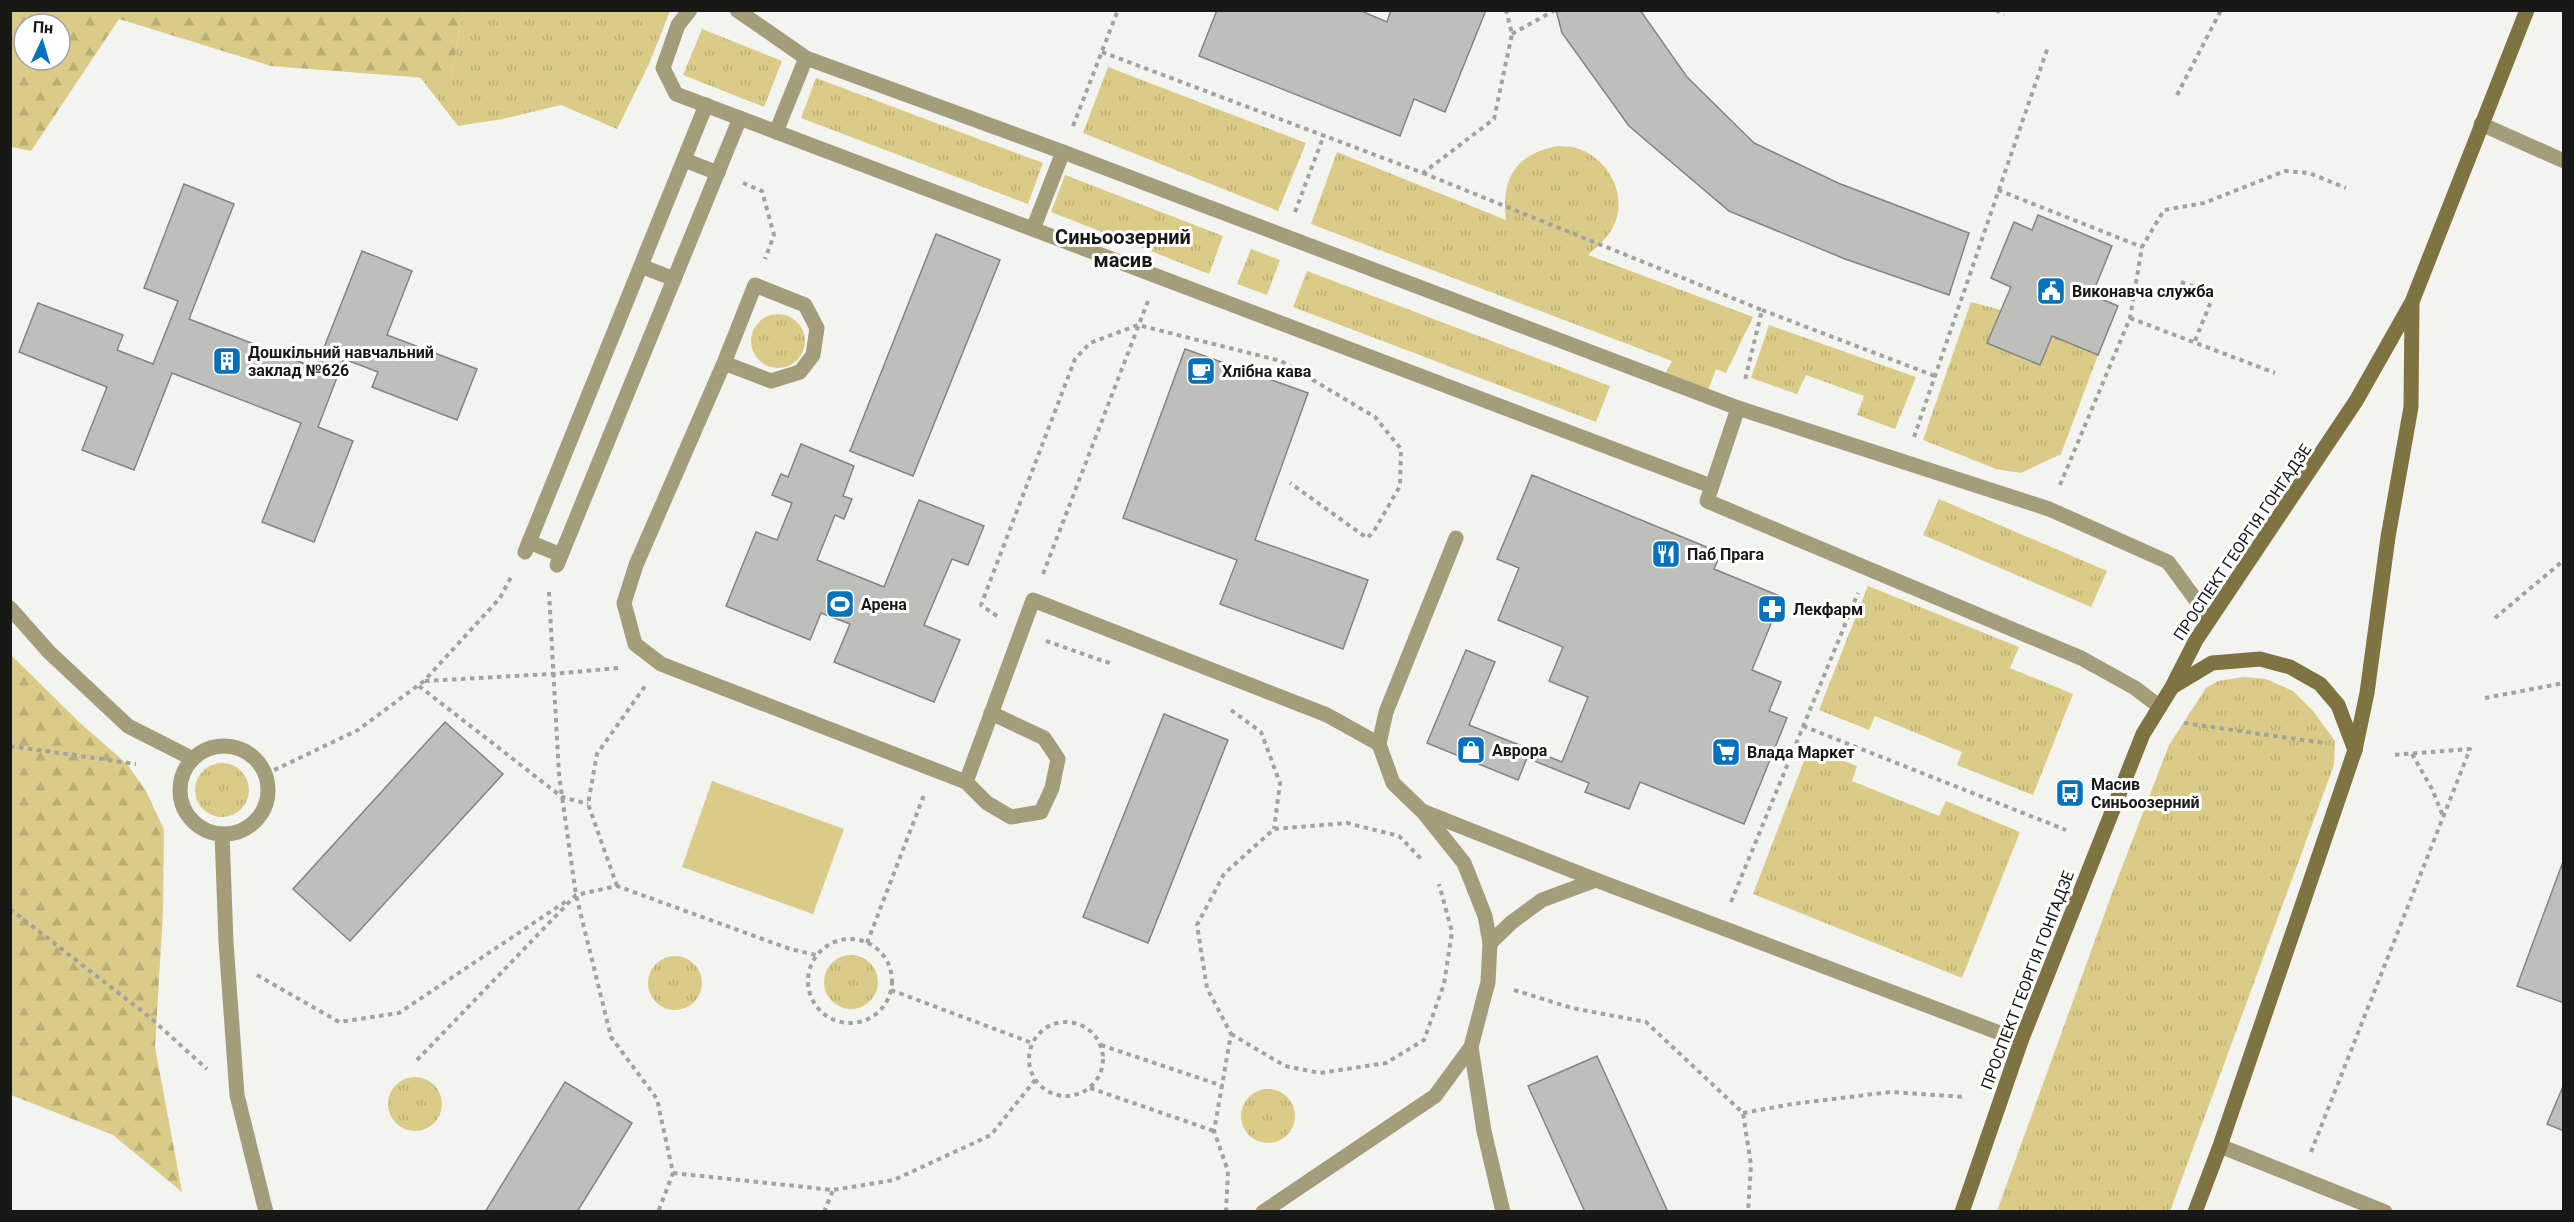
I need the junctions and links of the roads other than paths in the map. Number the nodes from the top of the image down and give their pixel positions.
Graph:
1 (690, 10) edge
2 (737, 10) edge
3 (2527, 10) edge
4 (806, 58) junction
5 (706, 105) junction
6 (740, 118) junction
7 (2481, 124) junction
8 (776, 132) junction
9 (1063, 152) junction
10 (684, 160) junction
11 (2564, 161) edge
12 (718, 173) junction
13 (1033, 229) junction
14 (641, 266) junction
15 (674, 279) junction
16 (2412, 302) junction
17 (724, 363) junction
18 (1738, 408) junction
19 (1711, 486) junction
20 (1456, 538) dead end
21 (10, 608) edge
22 (2210, 619) junction
23 (2172, 687) junction
24 (2160, 707) junction
25 (991, 713) junction
26 (1379, 744) junction
27 (2355, 750) junction
28 (193, 759) junction
29 (966, 782) junction
30 (1422, 811) junction
31 (222, 834) junction
32 (1596, 880) junction
33 (1490, 943) junction
34 (2021, 1041) junction
35 (1471, 1047) junction
36 (2220, 1146) junction
37 (267, 1211) edge
38 (1263, 1212) edge
39 (1503, 1212) edge
40 (1962, 1212) edge
41 (2195, 1212) edge
42 (2385, 1212) edge

1 - 5 street
2 - 4 street
3 - 7 street, ПРОСПЕКТ ГЕОРГІЯ ГОНГАДЗЕ
4 - 8 street
4 - 9 street
5 - 6 street
5 - 10 street
6 - 8 street
6 - 12 street
7 - 11 street
7 - 16 street, ПРОСПЕКТ ГЕОРГІЯ ГОНГАДЗЕ
8 - 13 street
9 - 13 street
9 - 18 street
10 - 12 street
10 - 14 street
12 - 15 street
13 - 19 street
14 - 15 street
14 - 15 street
16 - 22 street, ПРОСПЕКТ ГЕОРГІЯ ГОНГАДЗЕ
16 - 27 street, ПРОСПЕКТ ГЕОРГІЯ ГОНГАДЗЕ
17 - 17 street
17 - 29 street
18 - 19 street
18 - 22 street
19 - 24 street
20 - 26 street
21 - 28 street
22 - 23 street, ПРОСПЕКТ ГЕОРГІЯ ГОНГАДЗЕ
23 - 24 street, ПРОСПЕКТ ГЕОРГІЯ ГОНГАДЗЕ
23 - 27 street
24 - 34 street, ПРОСПЕКТ ГЕОРГІЯ ГОНГАДЗЕ
25 - 26 street
25 - 29 street
25 - 29 street
26 - 30 street
27 - 36 street, ПРОСПЕКТ ГЕОРГІЯ ГОНГАДЗЕ
28 - 31 street
28 - 31 street
30 - 32 street
30 - 33 street
31 - 37 street
32 - 33 street
32 - 34 street
33 - 35 street
34 - 40 street, ПРОСПЕКТ ГЕОРГІЯ ГОНГАДЗЕ
35 - 38 street
35 - 39 street
36 - 41 street, ПРОСПЕКТ ГЕОРГІЯ ГОНГАДЗЕ
36 - 42 street

